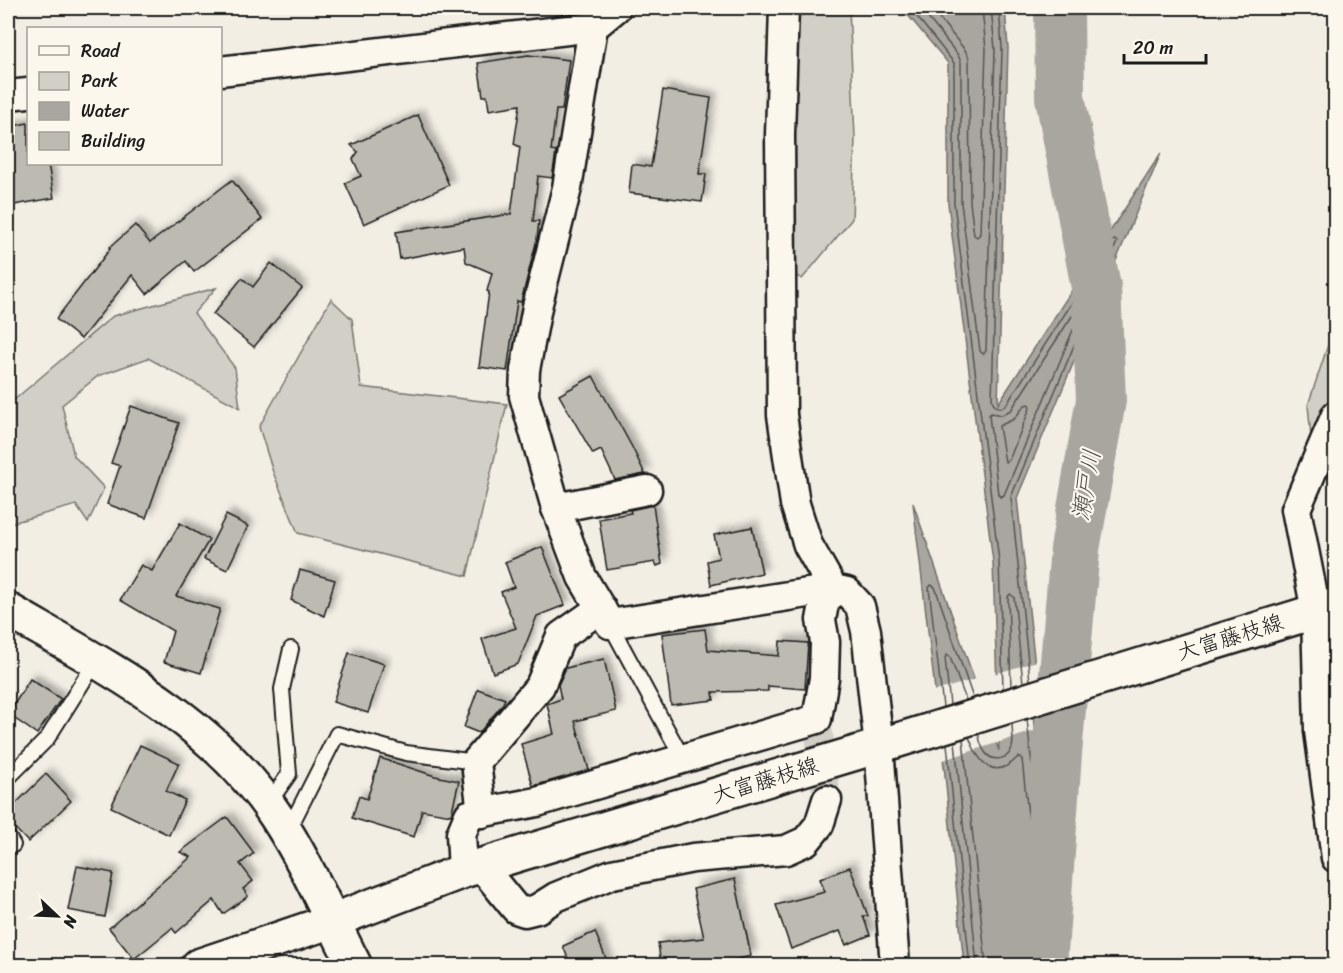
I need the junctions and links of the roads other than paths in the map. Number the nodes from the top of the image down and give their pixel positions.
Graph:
1 (616, 8) edge
2 (784, 8) edge
3 (593, 27) junction
4 (222, 71) edge
5 (27, 93) edge
6 (8, 95) edge
7 (1335, 415) edge
8 (647, 490) dead end
9 (556, 508) junction
10 (833, 589) junction
11 (8, 610) edge
12 (1315, 611) edge
13 (605, 616) junction
14 (291, 649) dead end
15 (96, 661) junction
16 (891, 742) junction
17 (683, 759) junction
18 (476, 762) junction
19 (8, 778) edge
20 (827, 800) tunnel mouth
21 (267, 805) junction
22 (482, 813) junction
23 (287, 834) junction
24 (1335, 858) edge
25 (472, 868) junction
26 (332, 921) junction
27 (198, 966) edge
28 (355, 966) edge
29 (895, 966) edge

1 - 3 street
2 - 10 street
3 - 4 street
3 - 9 street
5 - 6 street
7 - 12 street
8 - 9 street
9 - 13 street
10 - 13 street
10 - 16 street
10 - 17 street
11 - 15 main road
12 - 16 main road, 大富藤枝線
12 - 24 street
13 - 17 lane
13 - 18 street
14 - 21 lane
15 - 19 lane
15 - 21 main road
16 - 25 main road, 大富藤枝線
16 - 29 street
17 - 22 street
18 - 22 street
18 - 23 lane
20 - 25 street
21 - 23 main road
22 - 25 street
23 - 26 main road
25 - 26 main road, 大富藤枝線
26 - 27 main road, 大富藤枝線
26 - 28 main road

